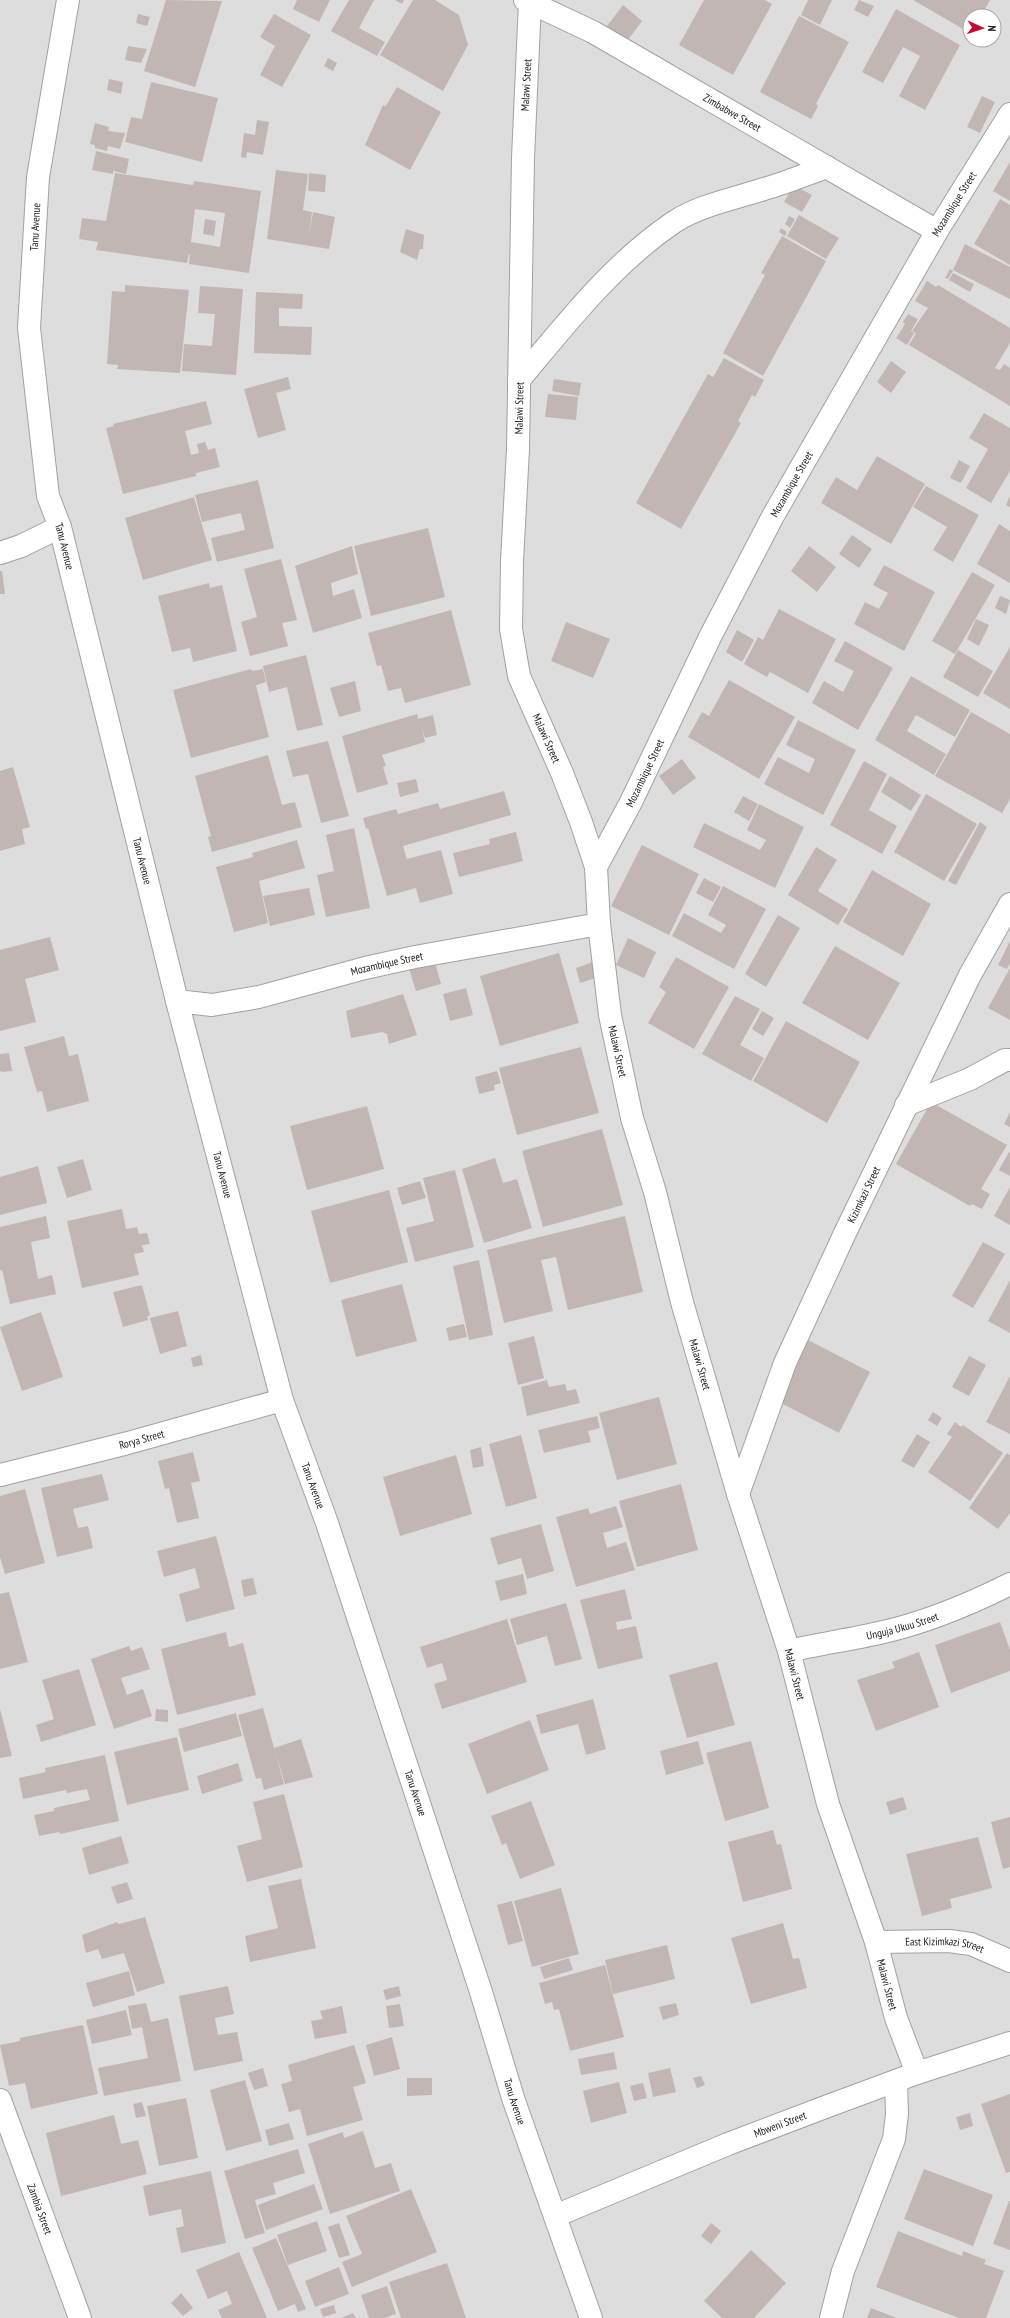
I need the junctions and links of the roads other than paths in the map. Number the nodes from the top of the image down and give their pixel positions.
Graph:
1 (68, 0) edge
2 (528, 1) edge
3 (1010, 114) edge
4 (827, 167) junction
5 (937, 231) junction
6 (519, 380) junction
7 (60, 527) junction
8 (0, 534) edge
9 (21, 546) junction
10 (0, 553) edge
11 (596, 867) junction
12 (1010, 904) edge
13 (599, 924) junction
14 (177, 1002) junction
15 (1010, 1060) edge
16 (906, 1105) junction
17 (282, 1400) junction
18 (0, 1475) edge
19 (738, 1494) junction
20 (1010, 1584) edge
21 (789, 1651) junction
22 (876, 1942) junction
23 (1010, 1961) edge
24 (1010, 2043) edge
25 (917, 2073) junction
26 (896, 2081) junction
27 (0, 2100) edge
28 (555, 2216) junction
29 (80, 2318) edge
30 (592, 2318) edge
31 (831, 2318) edge

1 - 7 street, Tanu Avenue
2 - 4 street, Zimbabwe Street
2 - 6 street, Malawi Street
3 - 5 street, Mozambique Street
4 - 5 street, Zimbabwe Street
4 - 6 street
5 - 11 street, Mozambique Street
6 - 11 street, Malawi Street
7 - 9 street
7 - 14 street, Tanu Avenue
8 - 9 street
9 - 10 street
11 - 13 street, Malawi Street
12 - 16 street, Kizimkazi Street
13 - 14 street, Mozambique Street
13 - 19 street, Malawi Street
14 - 17 street, Tanu Avenue
15 - 16 street
16 - 19 street, Kizimkazi Street
17 - 18 street, Rorya Street
17 - 28 street, Tanu Avenue
19 - 21 street, Malawi Street
20 - 21 street, Unguja Ukuu Street
21 - 22 street, Malawi Street
22 - 23 street, East Kizimkazi Street
22 - 25 street, Malawi Street
24 - 25 street, Mbweni Street
25 - 26 street, Mbweni Street
26 - 28 street, Mbweni Street
26 - 31 street
27 - 29 street, Zambia Street
28 - 30 street, Tanu Avenue

